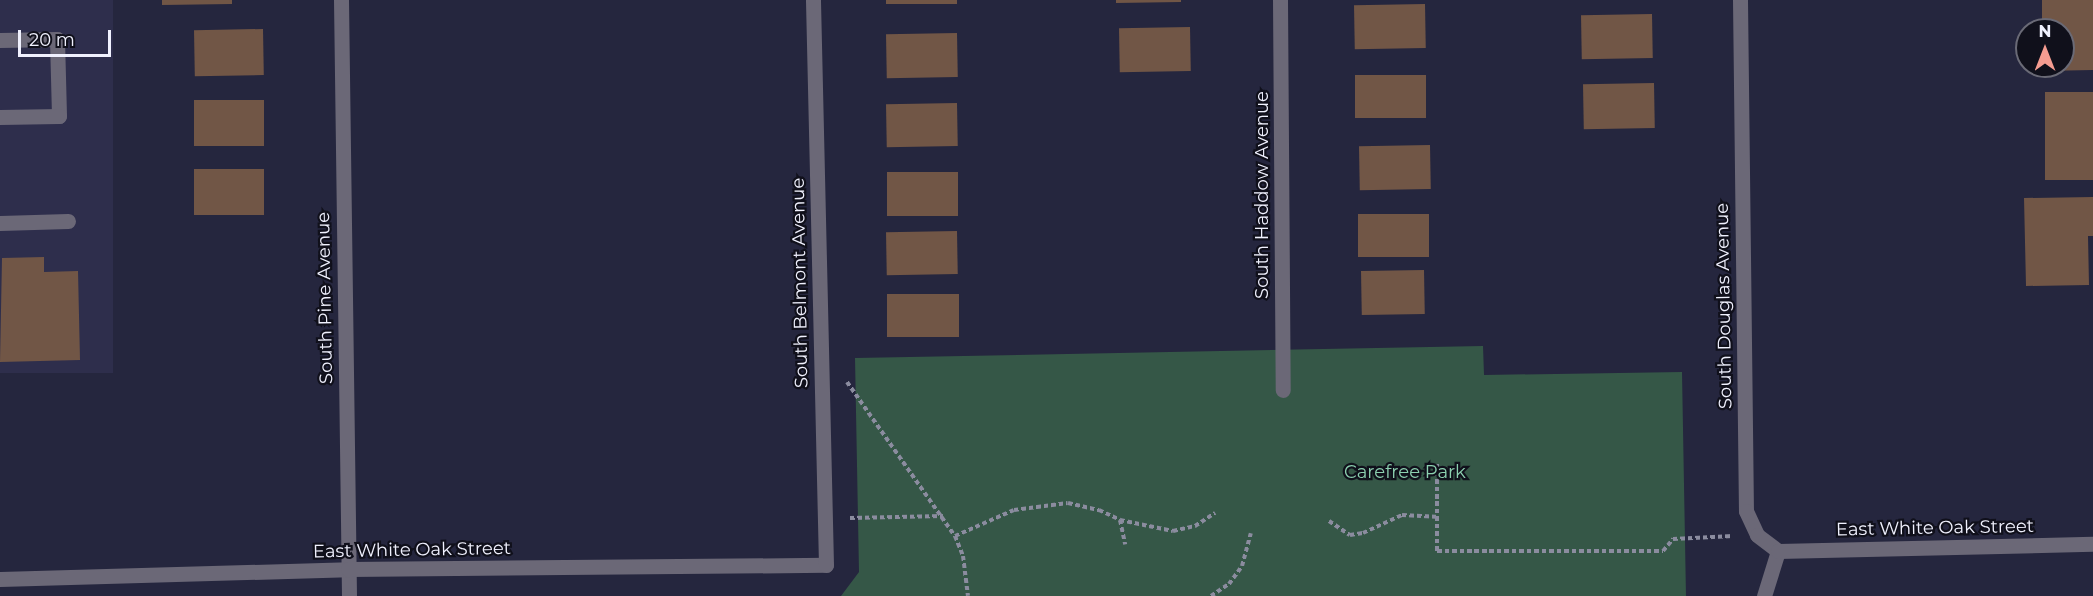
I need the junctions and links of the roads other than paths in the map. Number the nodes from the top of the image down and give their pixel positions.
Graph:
1 (341, 0) edge
2 (813, 0) edge
3 (1280, 0) edge
4 (1740, 0) edge
5 (0, 40) edge
6 (0, 117) edge
7 (68, 221) dead end
8 (0, 223) edge
9 (1283, 390) dead end
10 (2093, 544) edge
11 (1778, 551) junction
12 (825, 565) joint
13 (348, 569) junction
14 (0, 579) edge
15 (348, 596) edge
16 (1764, 596) edge

1 - 13 street, South Pine Avenue
2 - 12 street, South Belmont Avenue
3 - 9 street, South Haddow Avenue
4 - 11 street, South Douglas Avenue
5 - 6 street
7 - 8 street
10 - 11 street, East White Oak Street
11 - 16 street
12 - 13 street, East White Oak Street
13 - 14 street, East White Oak Street
13 - 15 street, South Pine Avenue

